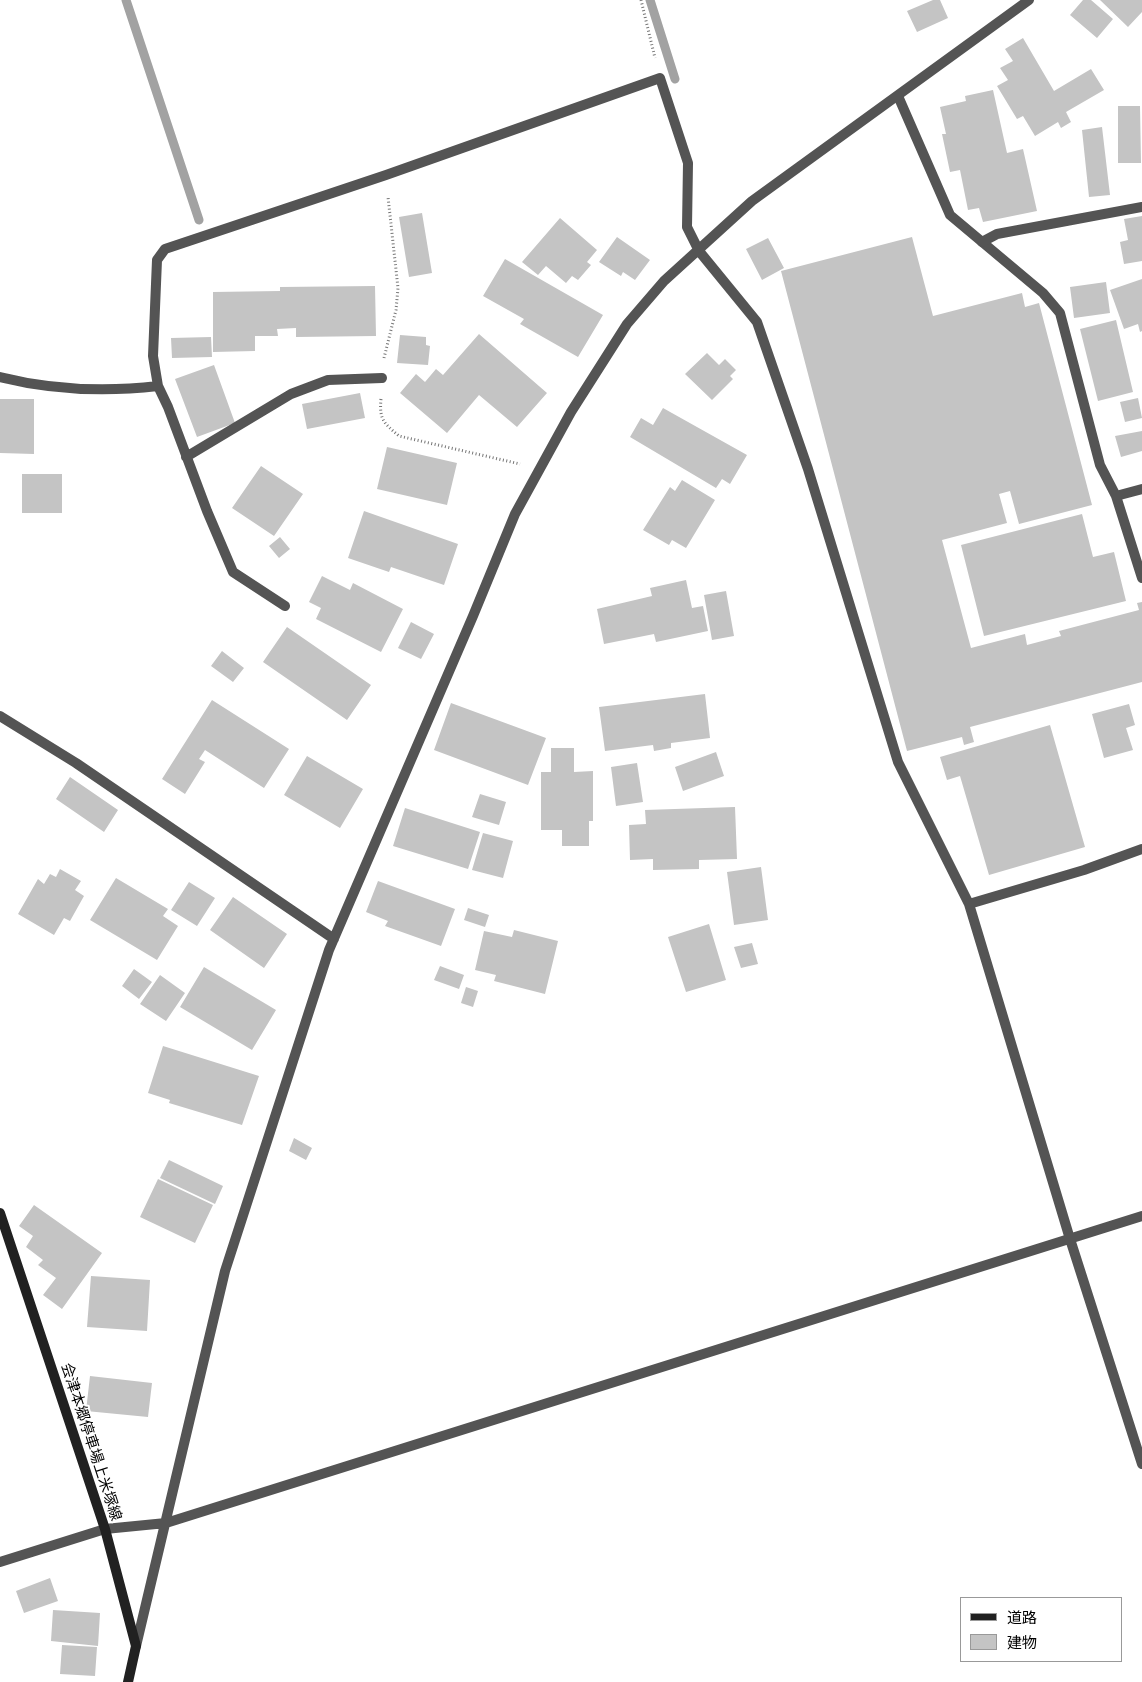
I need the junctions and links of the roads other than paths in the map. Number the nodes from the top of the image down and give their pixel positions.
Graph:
1 (1029, 0) edge
2 (898, 96) junction
3 (1142, 207) edge
4 (982, 242) junction
5 (699, 251) junction
6 (0, 377) edge
7 (382, 378) road end
8 (158, 386) junction
9 (186, 457) junction
10 (1142, 488) edge
11 (1116, 496) junction
12 (1142, 578) edge
13 (286, 606) dead end
14 (0, 716) edge
15 (1142, 849) edge
16 (969, 904) junction
17 (334, 939) junction
18 (0, 1213) edge
19 (1142, 1216) edge
20 (1070, 1239) junction
21 (1142, 1464) edge
22 (166, 1523) junction
23 (105, 1529) junction
24 (0, 1562) edge
25 (136, 1646) junction
26 (128, 1682) edge

1 - 2 street
2 - 4 street
2 - 5 street
3 - 4 street
4 - 11 street
5 - 8 street
5 - 16 street
5 - 17 street
6 - 8 street
7 - 9 street
8 - 9 street
9 - 13 street
10 - 11 street
11 - 12 street
14 - 17 street
15 - 16 street
16 - 20 street
17 - 22 street
18 - 23 main road, 会津本郷停車場上米塚線
19 - 20 street
20 - 21 street
20 - 22 street
22 - 23 street
22 - 25 street
23 - 24 street
23 - 25 main road, 会津本郷停車場上米塚線
25 - 26 main road, 会津本郷停車場上米塚線

